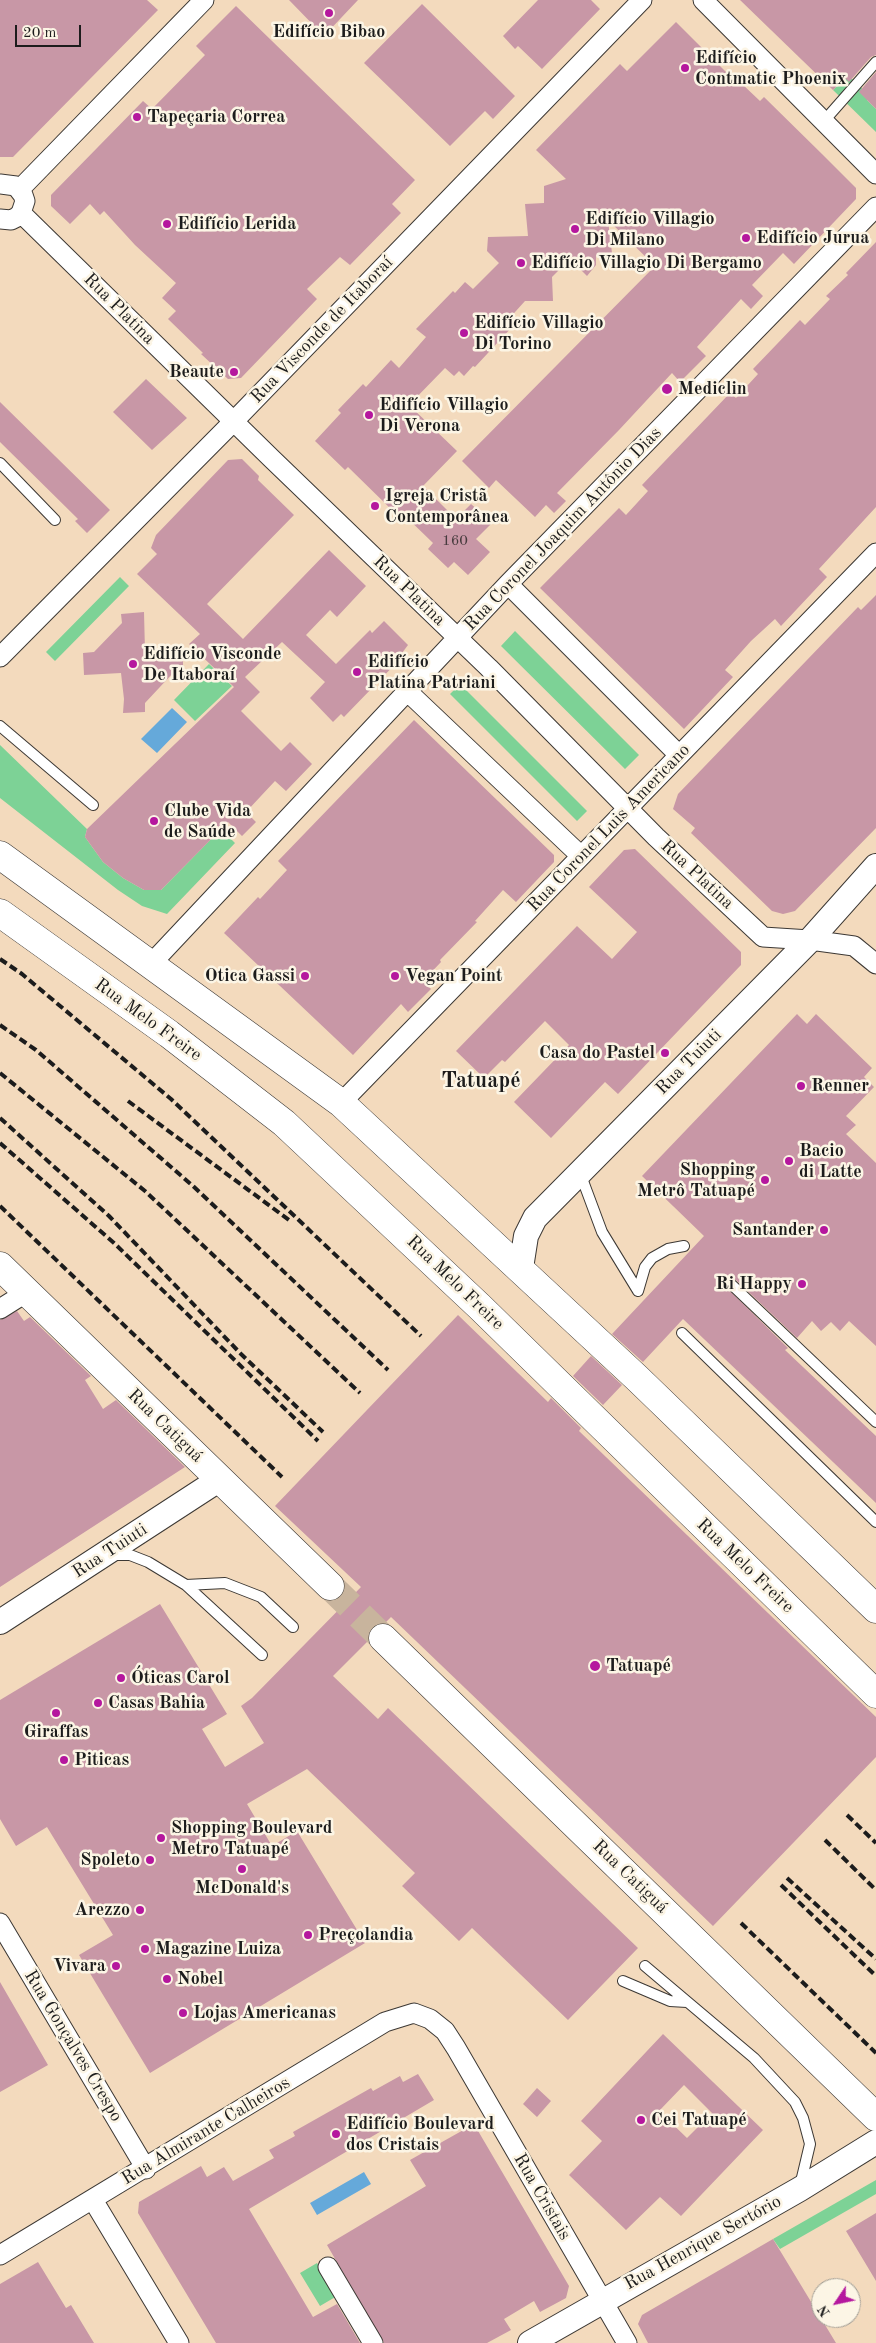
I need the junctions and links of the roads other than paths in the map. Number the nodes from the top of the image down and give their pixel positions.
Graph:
1 (204, 0) edge
2 (642, 0) edge
3 (703, 0) edge
4 (876, 62) edge
5 (824, 121) junction
6 (876, 174) edge
7 (0, 184) edge
8 (20, 189) junction
9 (876, 207) edge
10 (21, 213) junction
11 (0, 219) edge
12 (234, 421) junction
13 (0, 463) edge
14 (55, 520) dead end
15 (876, 553) edge
16 (508, 584) junction
17 (457, 638) junction
18 (0, 657) edge
19 (407, 691) junction
20 (0, 726) edge
21 (679, 755) junction
22 (93, 805) dead end
23 (627, 808) junction
24 (0, 855) edge
25 (581, 856) junction
26 (876, 866) edge
27 (0, 913) edge
28 (810, 940) junction
29 (151, 964) junction
30 (876, 964) edge
31 (341, 1103) junction
32 (580, 1171) junction
33 (684, 1246) dead end
34 (0, 1266) edge
35 (521, 1268) junction
36 (732, 1285) dead end
37 (27, 1292) junction
38 (0, 1309) edge
39 (682, 1334) dead end
40 (876, 1422) edge
41 (220, 1479) junction
42 (876, 1522) edge
43 (105, 1554) junction
44 (186, 1585) junction
45 (330, 1586) tunnel mouth
46 (876, 1609) edge
47 (0, 1622) edge
48 (293, 1627) dead end
49 (383, 1638) tunnel mouth
50 (262, 1655) dead end
51 (876, 1694) edge
52 (0, 1923) edge
53 (645, 1966) dead end
54 (623, 1981) dead end
55 (687, 2002) junction
56 (414, 2013) joint
57 (876, 2117) edge
58 (876, 2142) edge
59 (146, 2168) junction
60 (800, 2189) junction
61 (93, 2200) junction
62 (0, 2255) edge
63 (328, 2267) dead end
64 (602, 2301) junction
65 (179, 2343) edge
66 (373, 2343) edge
67 (530, 2343) edge
68 (627, 2343) edge

1 - 8 street
2 - 12 street, Rua Visconde de Itaboraí
3 - 5 street
4 - 5 lane
5 - 6 street
7 - 8 street
8 - 10 street
9 - 16 street, Rua Coronel Joaquim Antônio Dias
10 - 11 street
10 - 12 street, Rua Platina
12 - 17 street, Rua Platina
12 - 18 street, Rua Visconde de Itaboraí
13 - 14 lane
15 - 21 street, Rua Coronel Luis Americano
16 - 17 street, Rua Coronel Joaquim Antônio Dias
16 - 21 street
17 - 19 street, Rua Coronel Joaquim Antônio Dias
17 - 23 street, Rua Platina
19 - 25 street
19 - 29 street, Rua Coronel Joaquim Antônio Dias
20 - 22 lane
21 - 23 street, Rua Coronel Luis Americano
23 - 25 street, Rua Coronel Luis Americano
23 - 28 street, Rua Platina
24 - 29 main road
25 - 31 street, Rua Coronel Luis Americano
26 - 28 street, Rua Tuiuti
27 - 51 main road, Rua Melo Freire
28 - 30 street, Rua Platina
28 - 32 street, Rua Tuiuti
29 - 31 main road
31 - 35 main road
32 - 33 lane
32 - 35 street, Rua Tuiuti
34 - 37 main road, Rua Catiguá
35 - 46 main road
36 - 40 lane
37 - 38 street
37 - 41 main road, Rua Catiguá
39 - 42 lane
41 - 43 street, Rua Tuiuti
41 - 45 main road, Rua Catiguá
43 - 44 lane
43 - 47 street, Rua Tuiuti
44 - 48 lane
44 - 50 lane
49 - 57 main road, Rua Catiguá
52 - 59 street, Rua Gonçalves Crespo
53 - 55 lane
54 - 55 lane
55 - 60 lane
56 - 59 street, Rua Almirante Calheiros
56 - 64 street, Rua Cristais
58 - 60 street, Rua Henrique Sertório
59 - 61 street, Rua Almirante Calheiros
60 - 64 street, Rua Henrique Sertório
61 - 62 street, Rua Almirante Calheiros
61 - 65 street
63 - 66 street
64 - 67 street, Rua Henrique Sertório
64 - 68 street, Rua Cristais

